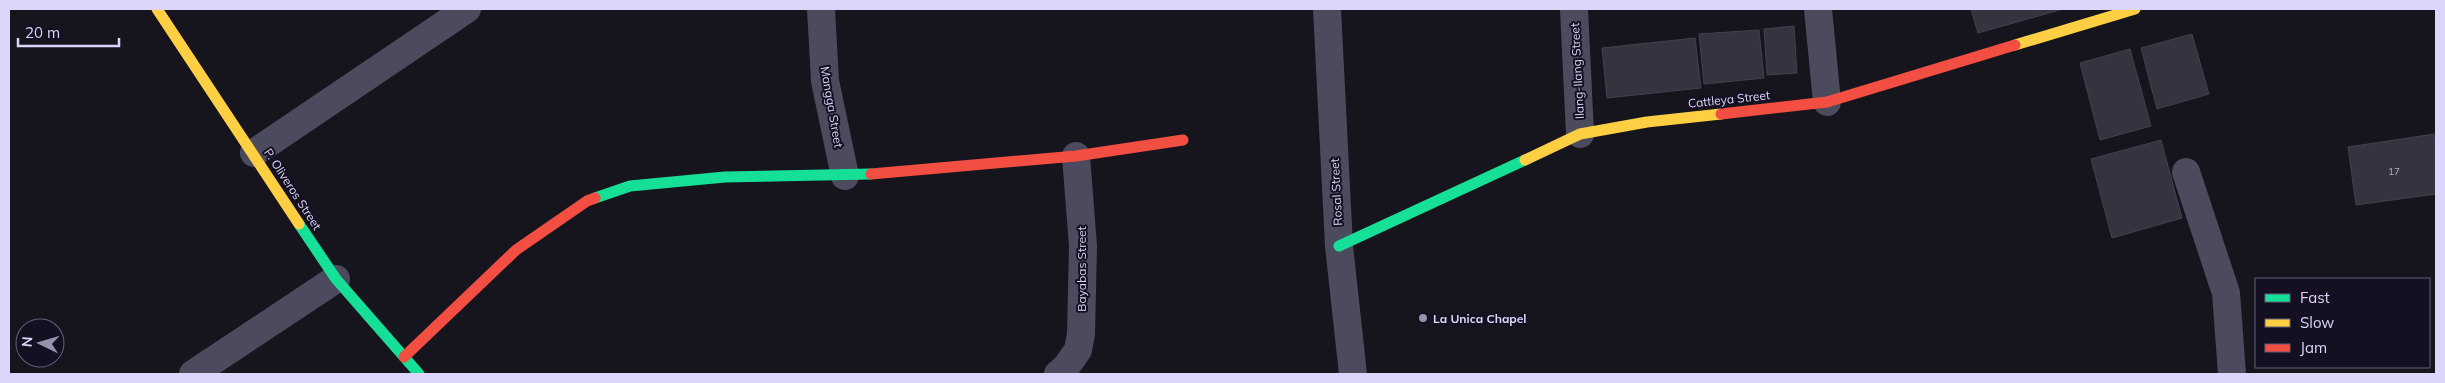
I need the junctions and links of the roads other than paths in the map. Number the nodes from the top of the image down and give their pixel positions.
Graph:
1 (157, 9) edge
2 (467, 9) edge
3 (821, 9) edge
4 (1327, 9) edge
5 (1574, 9) edge
6 (1818, 9) edge
7 (2135, 9) edge
8 (1827, 102) junction
9 (1580, 134) junction
10 (1183, 140) dead end
11 (254, 153) junction
12 (1076, 156) junction
13 (2186, 172) dead end
14 (845, 176) junction
15 (1339, 246) junction
16 (336, 279) junction
17 (404, 357) junction
18 (193, 374) edge
19 (419, 374) edge
20 (1058, 374) edge
21 (1353, 374) edge
22 (2232, 374) edge

1 - 11 street, P. Oliveros Street
2 - 11 street
3 - 14 street, Mangga Street
4 - 15 street, Rosal Street
5 - 9 street, Ilang-Ilang Street
6 - 8 street
7 - 8 street, Cattleya Street
8 - 9 street, Cattleya Street
9 - 15 street, Cattleya Street
10 - 12 street
11 - 16 street, P. Oliveros Street
12 - 14 street
12 - 20 street, Bayabas Street
13 - 22 street
14 - 17 street
15 - 21 street, Rosal Street
16 - 17 street, P. Oliveros Street
16 - 18 street
17 - 19 street, P. Oliveros Street

